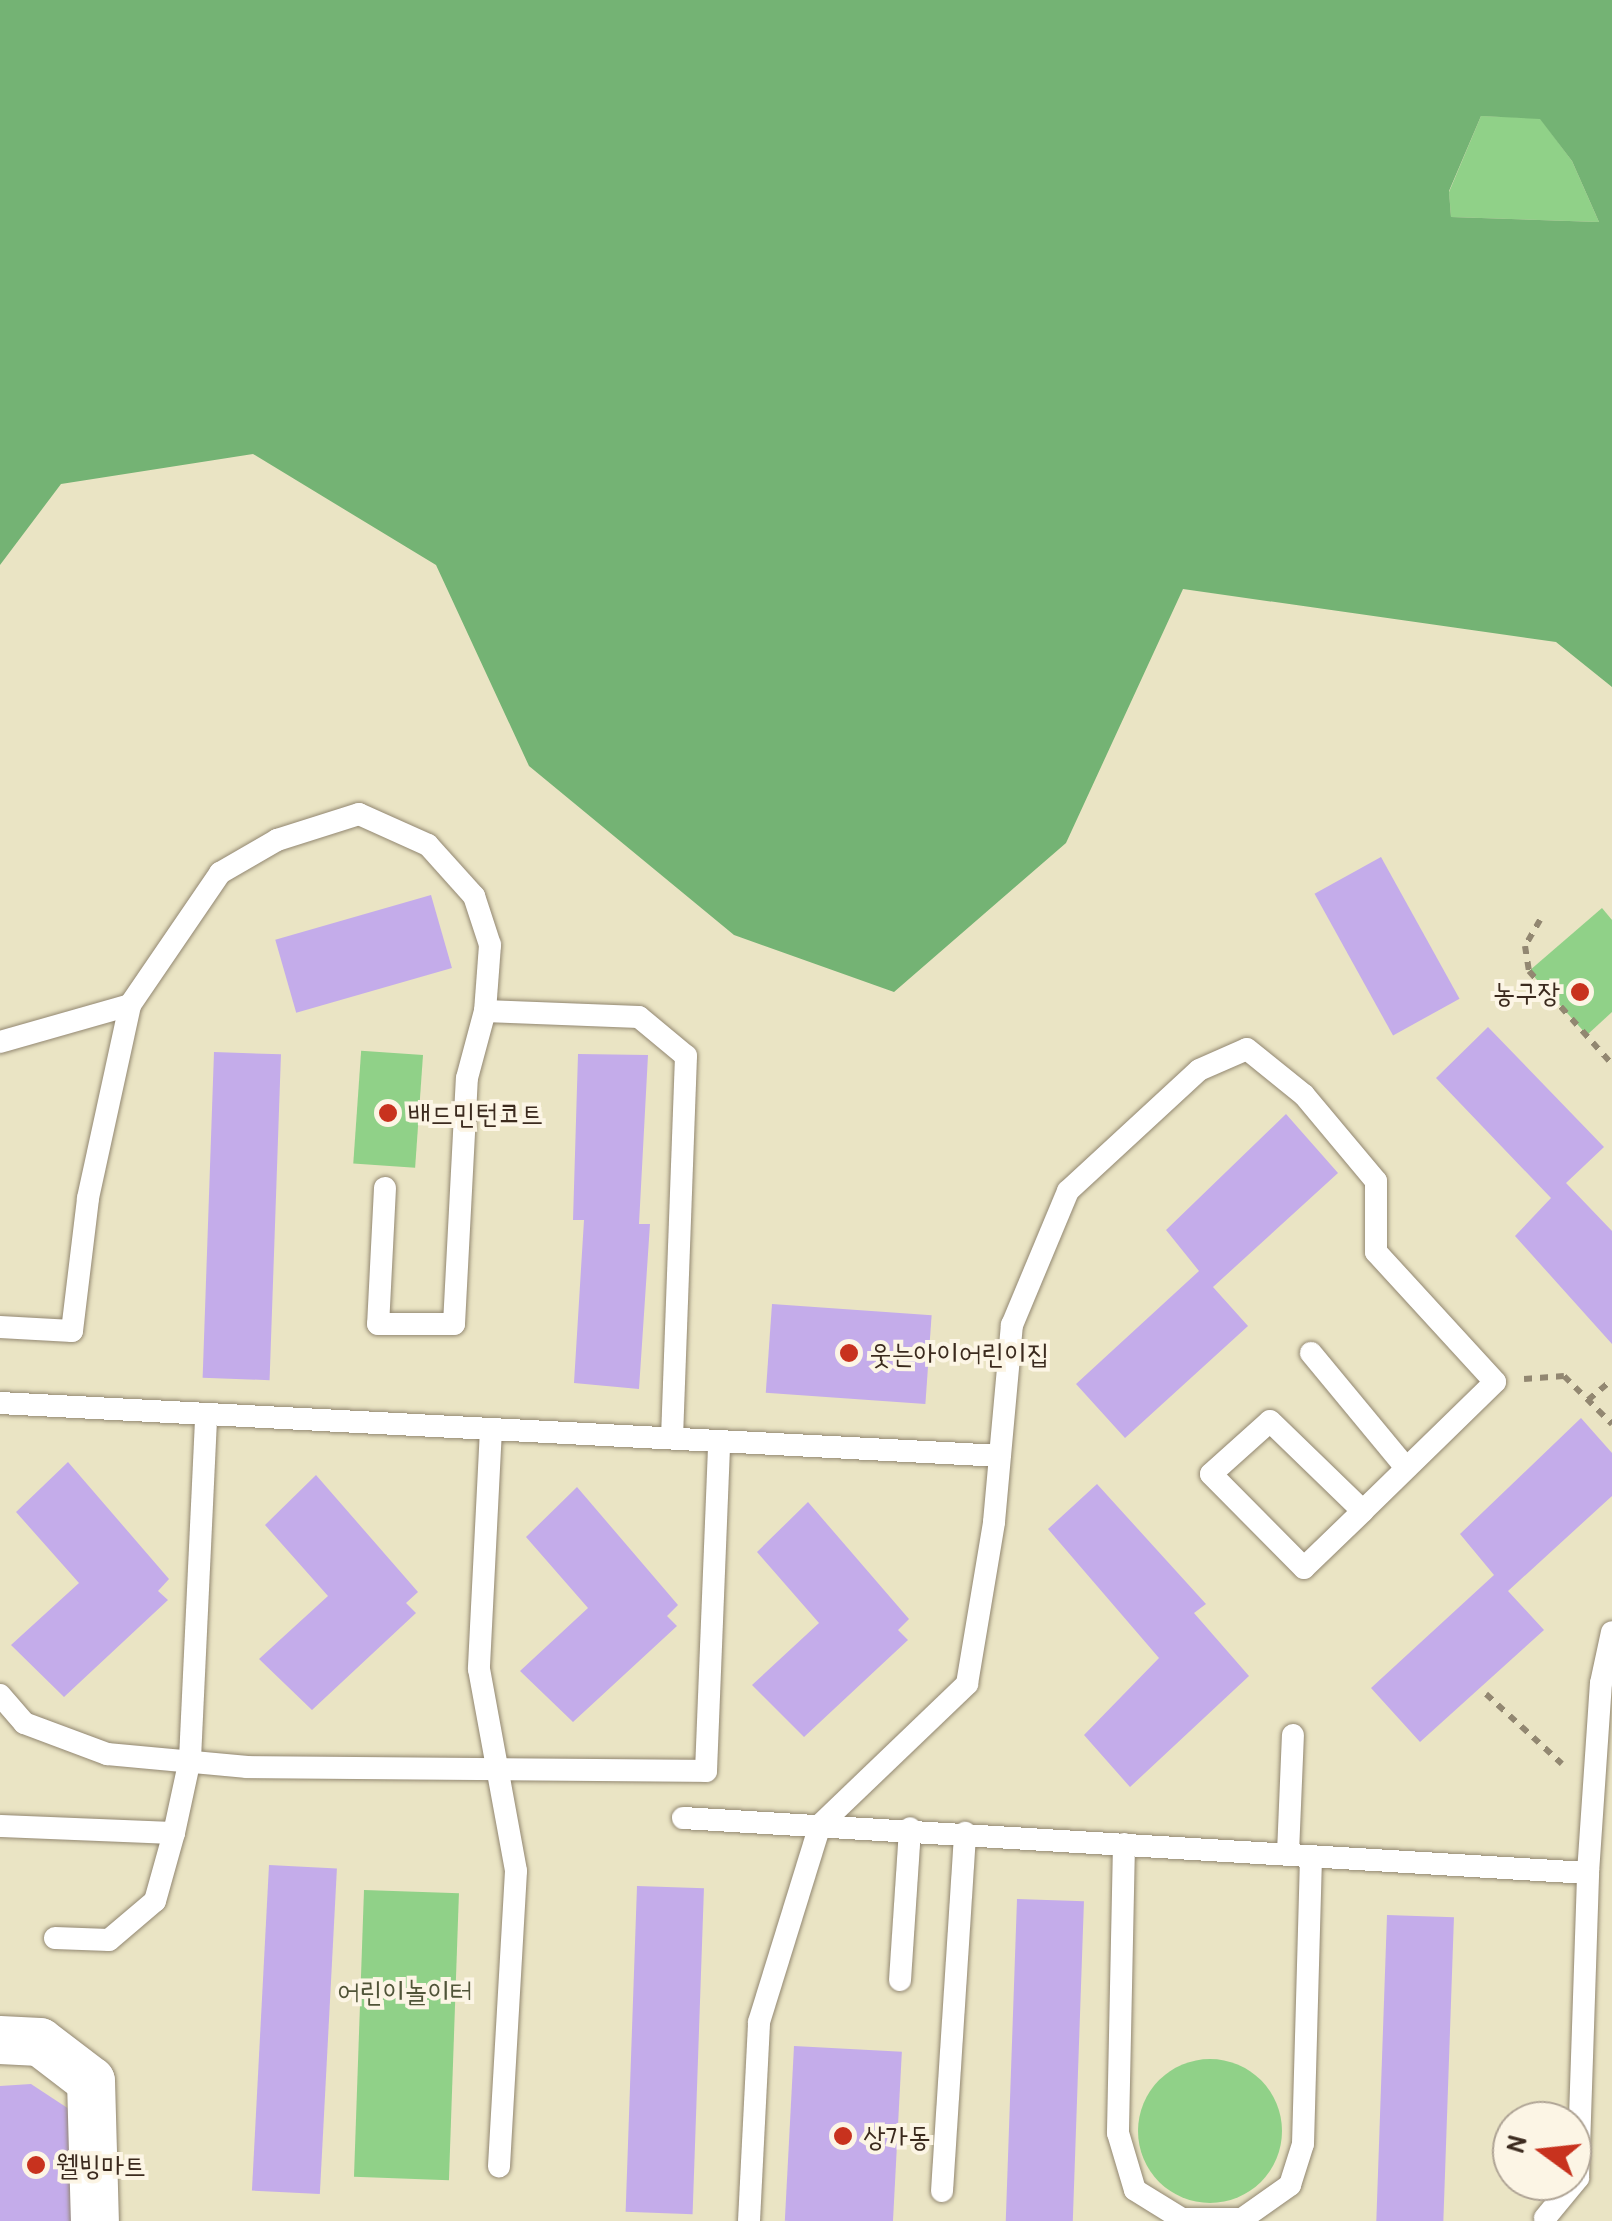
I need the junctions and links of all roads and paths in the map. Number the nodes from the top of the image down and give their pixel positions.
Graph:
1 (1540, 920) dead end
2 (130, 1005) junction
3 (485, 1011) junction
4 (0, 1042) edge
5 (1612, 1064) edge
6 (385, 1188) dead end
7 (0, 1327) edge
8 (1311, 1353) dead end
9 (1612, 1380) edge
10 (1495, 1382) junction
11 (1588, 1400) junction
12 (0, 1403) edge
13 (206, 1414) junction
14 (1612, 1424) edge
15 (491, 1429) junction
16 (672, 1438) junction
17 (719, 1441) junction
18 (1000, 1456) junction
19 (1406, 1468) junction
20 (1363, 1511) junction
21 (1612, 1632) edge
22 (1486, 1694) dead end
23 (0, 1695) edge
24 (1294, 1735) dead end
25 (190, 1759) junction
26 (497, 1766) junction
27 (1603, 1794) edge
28 (683, 1818) dead end
29 (820, 1825) junction
30 (0, 1826) edge
31 (910, 1828) junction
32 (966, 1833) junction
33 (174, 1834) junction
34 (1124, 1844) junction
35 (1300, 1855) junction
36 (1588, 1872) junction
37 (55, 1938) dead end
38 (900, 1980) dead end
39 (0, 2040) edge
40 (499, 2167) dead end
41 (942, 2190) dead end
42 (1545, 2218) dead end
43 (95, 2221) edge
44 (748, 2221) edge

1 - 5 path
2 - 3 lane
2 - 4 lane
2 - 7 lane
3 - 6 lane
3 - 16 lane
8 - 19 lane
9 - 11 path
10 - 11 path
10 - 18 lane
10 - 19 lane
11 - 14 path
12 - 13 lane
13 - 15 lane
13 - 25 lane
15 - 16 lane
15 - 26 lane
16 - 17 lane
17 - 18 lane
17 - 26 lane
18 - 29 lane
19 - 20 lane
20 - 20 lane
21 - 27 lane
22 - 27 path
23 - 25 lane
24 - 35 lane
25 - 26 lane
25 - 33 lane
26 - 40 lane
27 - 36 lane
28 - 29 lane
29 - 31 lane
29 - 44 lane
30 - 33 lane
31 - 32 lane
31 - 38 lane
32 - 34 lane
32 - 41 lane
33 - 37 lane
34 - 35 lane
34 - 35 lane
35 - 36 lane
36 - 42 lane
39 - 43 street

